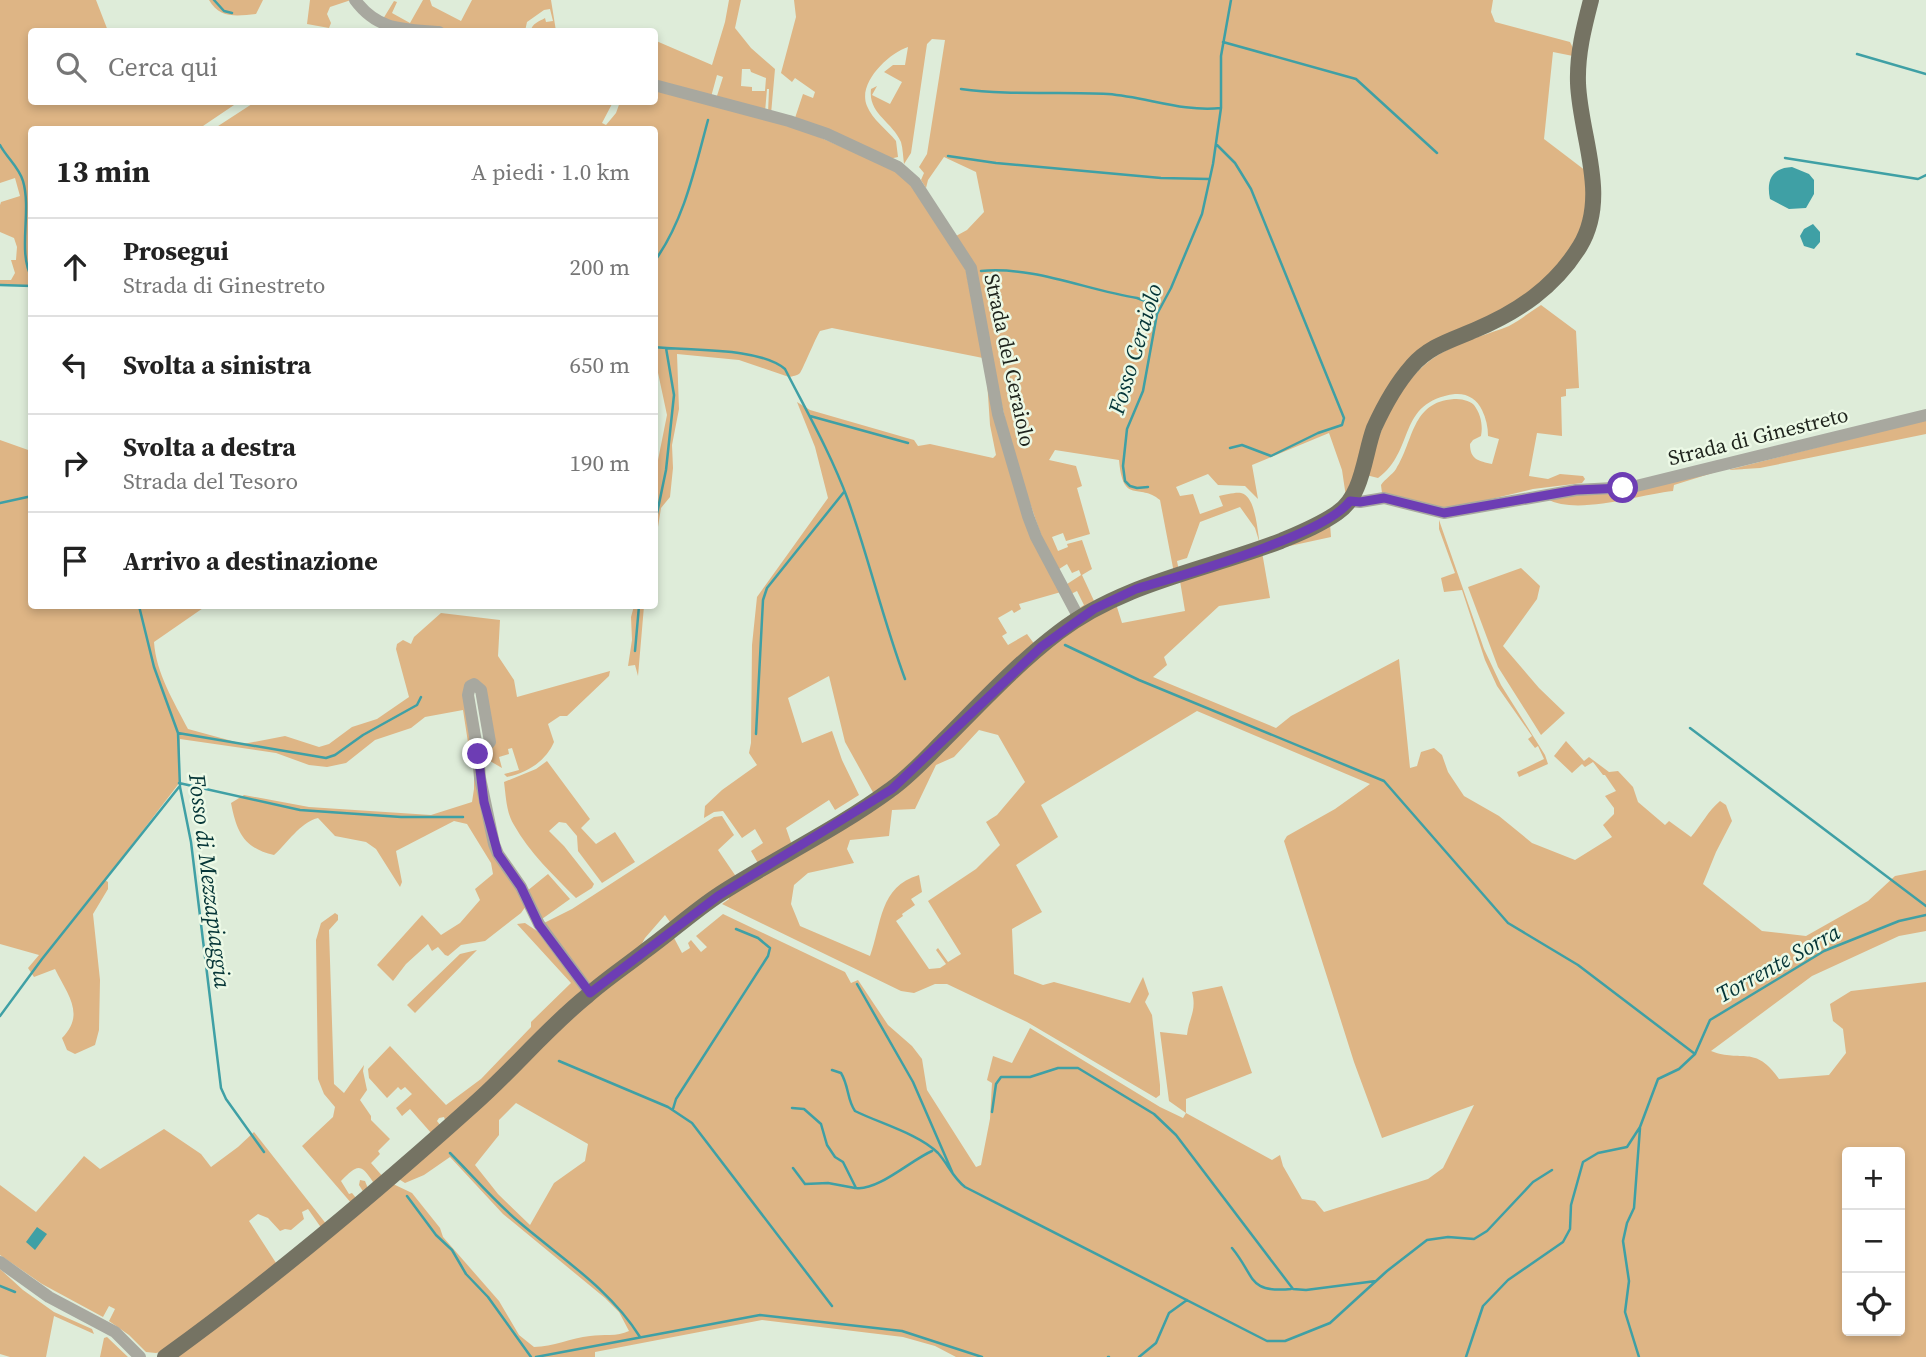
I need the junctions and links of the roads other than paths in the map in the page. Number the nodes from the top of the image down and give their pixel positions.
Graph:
1 (355, 0) edge
2 (1591, 0) edge
3 (395, 28) edge
4 (658, 86) edge
5 (1926, 415) edge
6 (1350, 501) junction
7 (1079, 618) junction
8 (478, 754) junction
9 (590, 993) junction
10 (0, 1262) edge
11 (140, 1357) edge
12 (165, 1357) edge

1 - 3 street
2 - 6 main road
4 - 7 street, Strada del Ceraiolo
5 - 6 street, Strada di Ginestreto
6 - 7 main road
7 - 9 main road
8 - 8 street
8 - 9 street
9 - 12 main road
10 - 11 street

